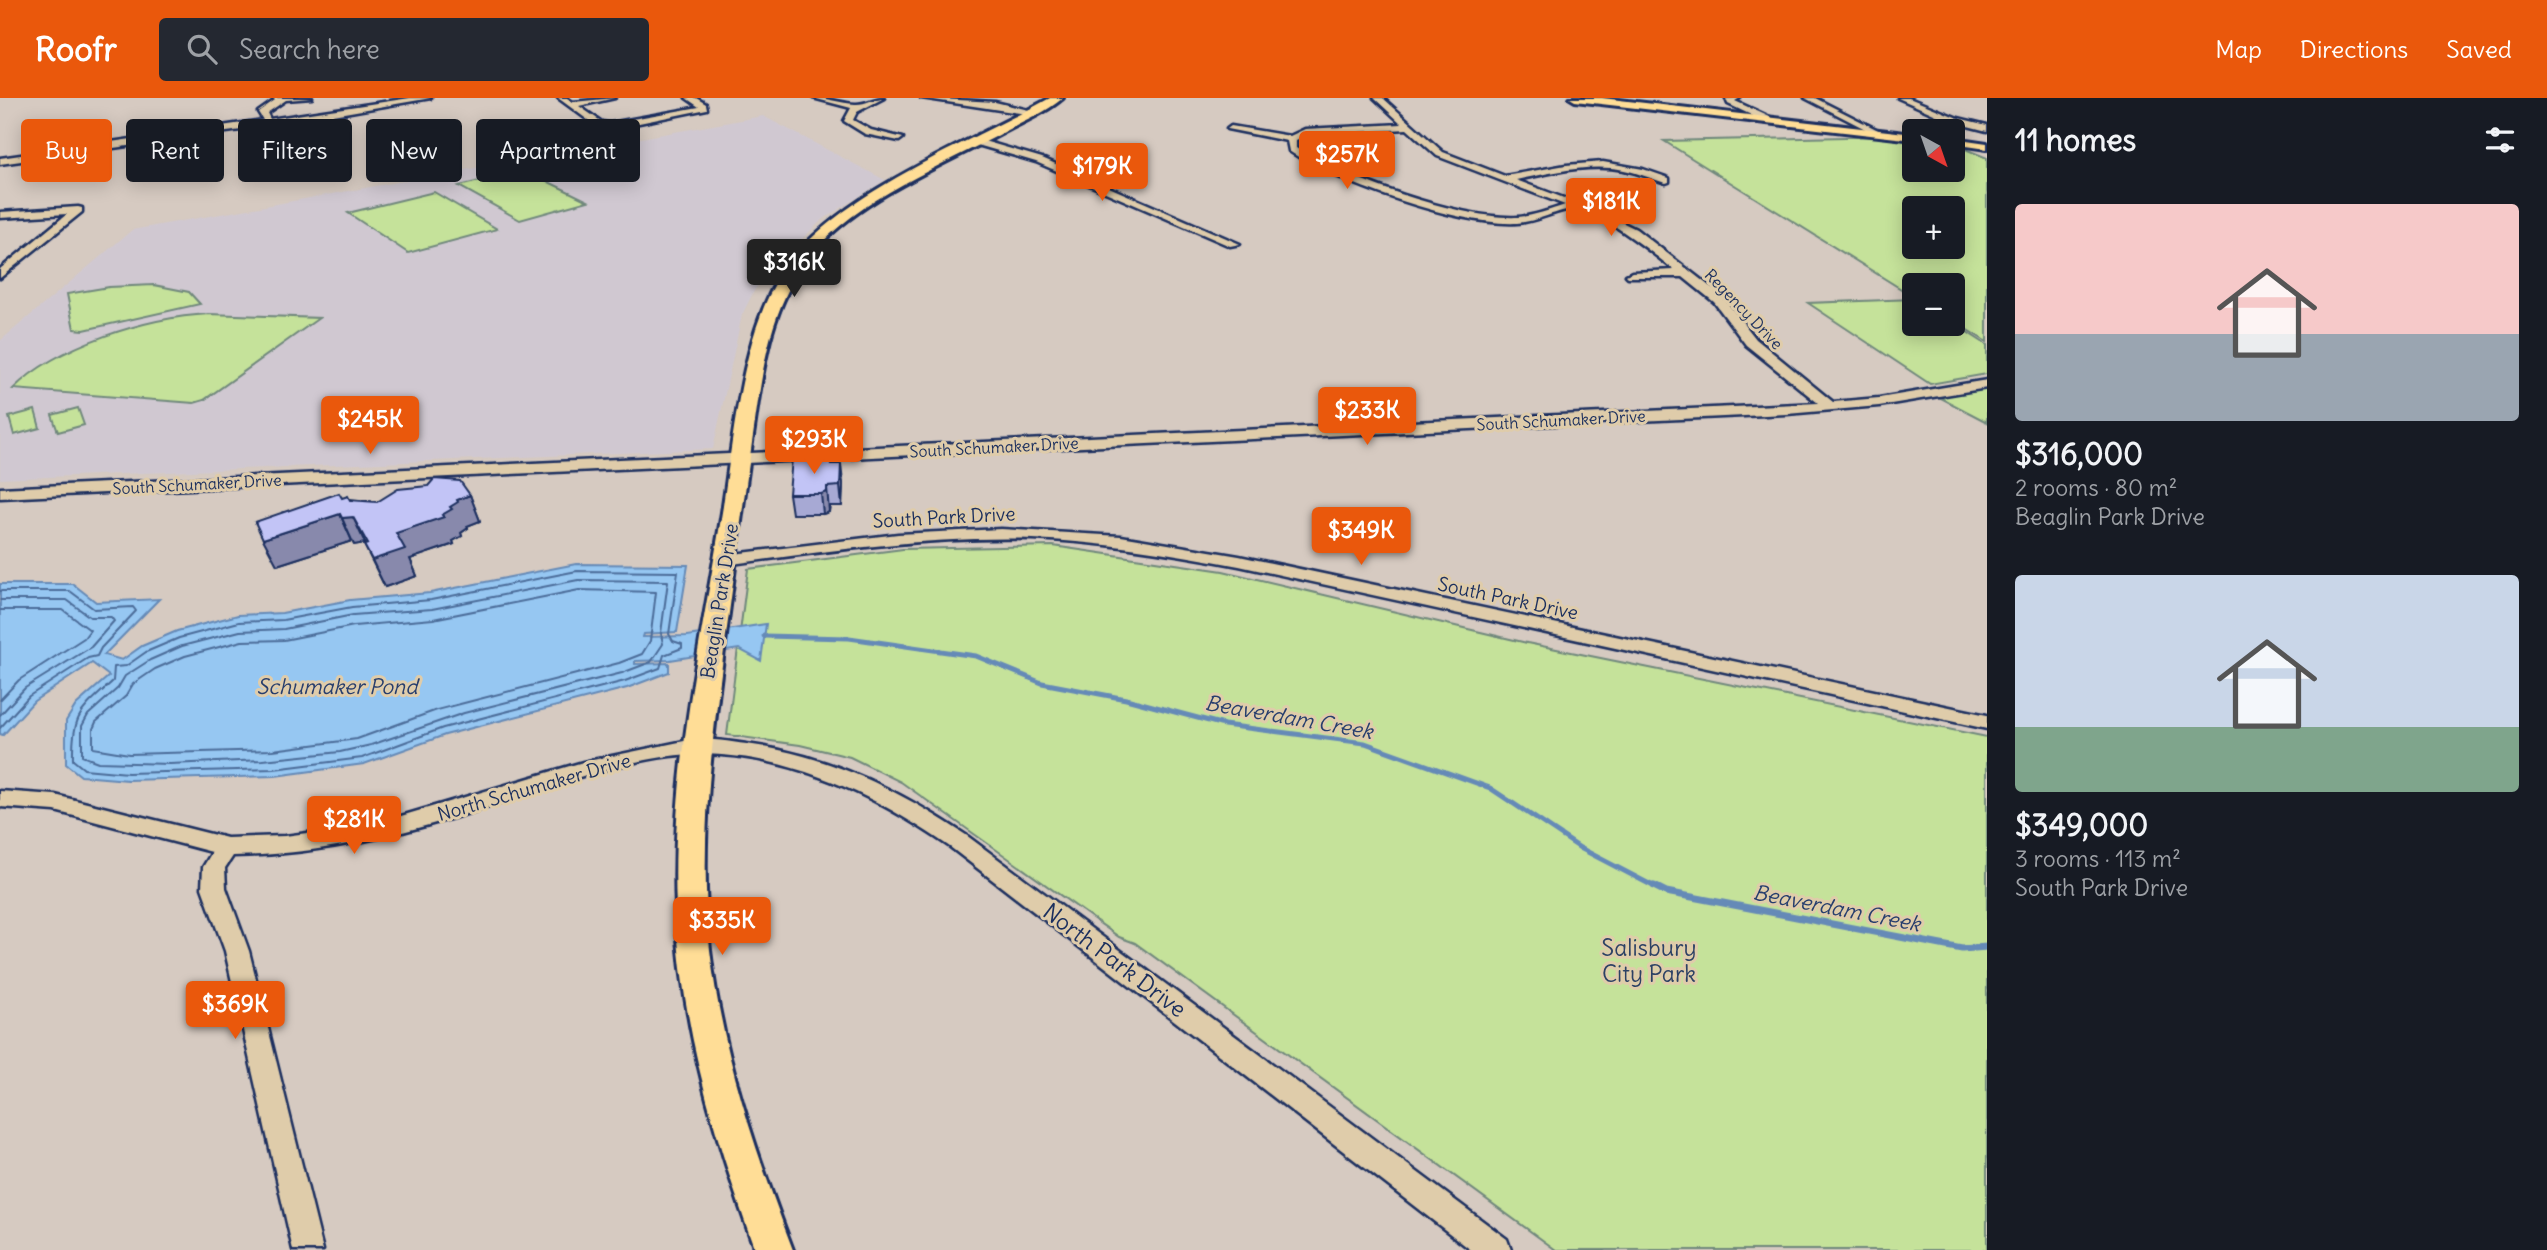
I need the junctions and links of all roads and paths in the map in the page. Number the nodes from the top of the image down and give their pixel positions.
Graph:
1 (277, 98) edge
2 (283, 98) edge
3 (307, 98) edge
4 (427, 98) edge
5 (562, 98) edge
6 (611, 98) edge
7 (690, 98) edge
8 (817, 98) edge
9 (880, 98) edge
10 (925, 98) edge
11 (1058, 98) edge
12 (1378, 98) edge
13 (1578, 98) edge
14 (1735, 98) edge
15 (1809, 98) edge
16 (1902, 98) edge
17 (985, 104) joint
18 (571, 105) junction
19 (858, 107) junction
20 (1030, 114) junction
21 (266, 119) edge
22 (294, 119) edge
23 (1769, 120) junction
24 (1410, 126) junction
25 (238, 127) edge
26 (1987, 128) edge
27 (1231, 130) dead end
28 (1880, 133) junction
29 (1902, 136) edge
30 (899, 138) dead end
31 (1291, 139) junction
32 (977, 142) junction
33 (1965, 143) edge
34 (1987, 146) edge
35 (0, 161) edge
36 (1502, 179) junction
37 (1666, 180) dead end
38 (1574, 206) junction
39 (0, 215) edge
40 (1234, 244) dead end
41 (1687, 273) junction
42 (0, 275) edge
43 (1632, 275) dead end
44 (1987, 384) edge
45 (1830, 407) junction
46 (741, 458) junction
47 (0, 493) edge
48 (725, 560) junction
49 (1987, 722) edge
50 (697, 747) junction
51 (0, 799) edge
52 (227, 847) junction
53 (308, 1250) edge
54 (774, 1250) edge
55 (1496, 1250) edge

1 - 2 street
2 - 3 street
2 - 21 street
4 - 22 street
5 - 18 street
6 - 18 street
7 - 18 street
8 - 19 street
9 - 19 street
10 - 17 street
11 - 20 main road, Beaglin Park Drive
12 - 24 street, Regency Drive
13 - 23 main road
14 - 23 street
15 - 28 street
16 - 26 street
17 - 20 street
19 - 30 street
20 - 32 main road, Beaglin Park Drive
23 - 28 main road
24 - 31 street
24 - 36 street, Regency Drive
25 - 35 street
27 - 31 street
28 - 29 main road
31 - 38 street
32 - 40 street
32 - 46 main road, Beaglin Park Drive
33 - 34 main road
36 - 37 street
36 - 38 street, Regency Drive
38 - 41 street, Regency Drive
39 - 42 street
41 - 43 street
41 - 45 street, Regency Drive
44 - 45 street, South Schumaker Drive
45 - 46 street, South Schumaker Drive
46 - 47 street, South Schumaker Drive
46 - 48 main road, Beaglin Park Drive
48 - 49 street, South Park Drive
48 - 50 main road, Beaglin Park Drive
50 - 52 street, North Schumaker Drive
50 - 54 main road, Beaglin Park Drive
50 - 55 street, North Park Drive
51 - 52 street, North Schumaker Drive
52 - 53 street

